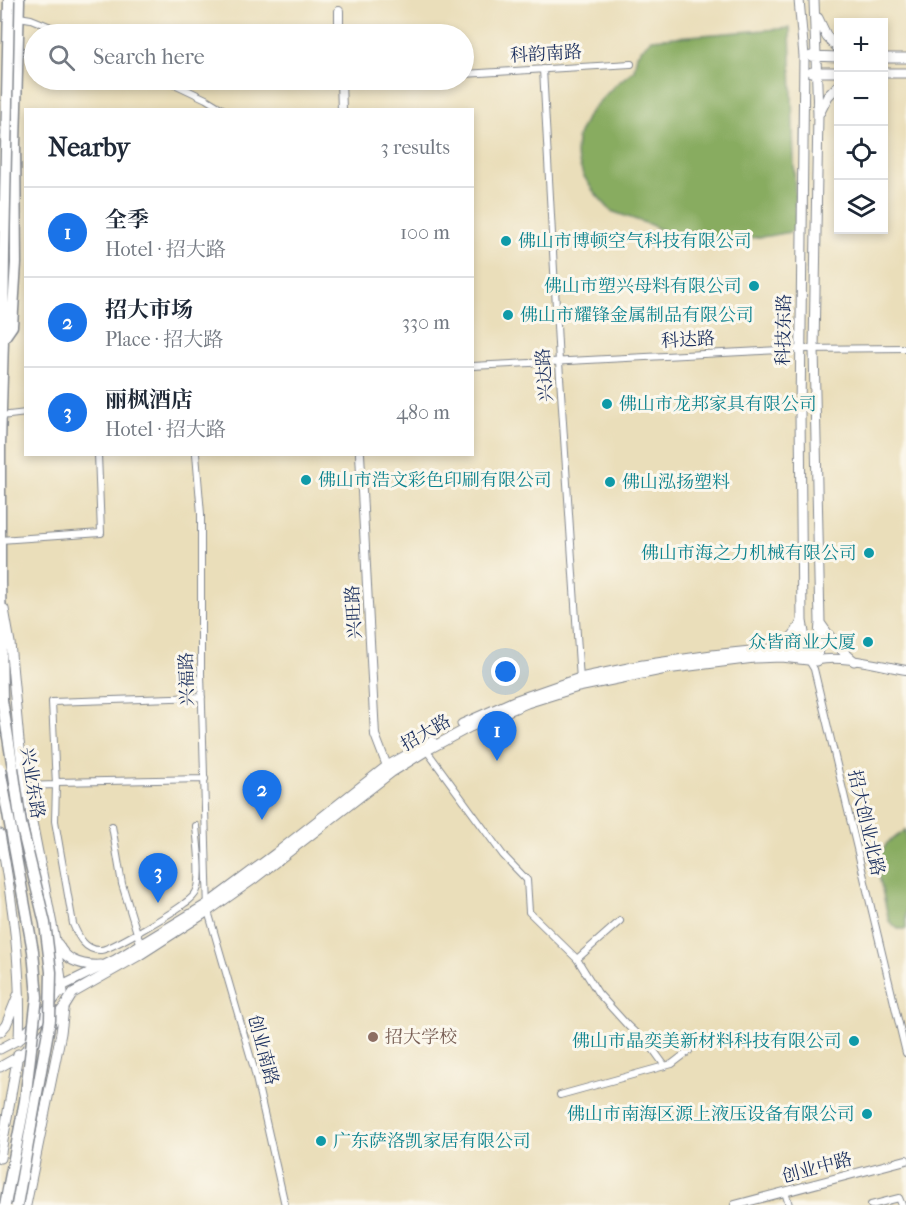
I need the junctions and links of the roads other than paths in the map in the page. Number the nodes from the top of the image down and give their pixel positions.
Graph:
1 (9, 0) edge
2 (19, 0) edge
3 (799, 0) edge
4 (814, 3) edge
5 (339, 11) dead end
6 (19, 17) junction
7 (0, 20) edge
8 (43, 24) edge
9 (339, 24) edge
10 (18, 33) junction
11 (0, 35) edge
12 (834, 44) edge
13 (804, 56) junction
14 (817, 56) junction
15 (834, 57) edge
16 (888, 58) edge
17 (906, 58) edge
18 (631, 64) dead end
19 (543, 69) junction
20 (804, 71) junction
21 (818, 72) junction
22 (834, 72) edge
23 (474, 73) edge
24 (888, 73) edge
25 (906, 73) edge
26 (187, 90) edge
27 (341, 90) edge
28 (834, 90) edge
29 (221, 108) edge
30 (342, 108) edge
31 (818, 114) junction
32 (3, 340) junction
33 (906, 348) edge
34 (800, 349) junction
35 (814, 350) junction
36 (559, 362) junction
37 (474, 366) edge
38 (24, 413) edge
39 (1, 416) edge
40 (0, 456) edge
41 (98, 456) edge
42 (196, 456) edge
43 (360, 456) edge
44 (0, 540) edge
45 (0, 582) edge
46 (802, 621) junction
47 (820, 623) junction
48 (770, 649) junction
49 (815, 659) junction
50 (854, 661) junction
51 (906, 670) edge
52 (579, 682) junction
53 (202, 698) junction
54 (427, 751) junction
55 (0, 767) edge
56 (389, 769) junction
57 (205, 779) junction
58 (56, 783) junction
59 (25, 786) junction
60 (112, 826) dead end
61 (196, 826) dead end
62 (0, 834) edge
63 (208, 907) junction
64 (620, 921) dead end
65 (137, 933) junction
66 (55, 940) junction
67 (142, 948) junction
68 (577, 959) junction
69 (115, 960) junction
70 (62, 987) junction
71 (20, 990) junction
72 (65, 1006) junction
73 (0, 1032) edge
74 (19, 1039) junction
75 (0, 1049) edge
76 (689, 1051) dead end
77 (906, 1053) edge
78 (18, 1057) junction
79 (665, 1066) junction
80 (0, 1067) edge
81 (560, 1095) dead end
82 (0, 1108) edge
83 (5, 1135) junction
84 (0, 1158) edge
85 (906, 1160) edge
86 (785, 1192) junction
87 (5, 1205) edge
88 (17, 1205) edge
89 (26, 1205) edge
90 (285, 1205) edge
91 (735, 1205) edge
92 (789, 1205) edge
93 (872, 1205) edge
94 (902, 1205) edge

1 - 32 main road, 兴业东路, bridge
2 - 6 main road
3 - 13 main road, 科技东路
4 - 12 main road
4 - 14 main road
5 - 9 street
6 - 7 main road
6 - 8 street
6 - 10 main road
10 - 11 main road
10 - 32 main road
13 - 14 main road
13 - 20 main road, 科技东路
14 - 15 main road
14 - 21 main road
16 - 17 main road
18 - 19 street, 科韵南路
19 - 23 street, 科韵南路
19 - 36 street, 兴达路
20 - 21 main road
20 - 34 main road, 科技东路
21 - 22 main road
21 - 31 main road
24 - 25 main road
26 - 29 street
27 - 30 street
28 - 31 main road
31 - 35 main road
32 - 39 main road, 兴业东路
33 - 35 street, 科达路
34 - 35 street, 科达路
34 - 36 street, 科达路
34 - 46 main road, 科技东路
35 - 47 main road
36 - 37 street, 科达路
36 - 52 street, 兴达路
38 - 39 street
39 - 40 main road, 兴业东路
40 - 44 main road, 兴业东路
41 - 44 street
42 - 53 street, 兴福路
43 - 56 street, 兴旺路
44 - 45 main road, 兴业东路
45 - 59 main road
45 - 88 main road, 兴业东路, bridge
46 - 48 main road
46 - 49 main road, 科技东路
47 - 49 main road
47 - 50 main road
48 - 49 main road, 招大路
48 - 52 main road, 招大路
49 - 50 street, 招大路
49 - 52 main road, 招大路
49 - 77 street, 招大创业北路
50 - 51 street, 招大路
52 - 54 main road, 招大路
52 - 56 main road, 招大路
53 - 57 street, 兴福路
53 - 58 street
54 - 56 main road, 招大路
54 - 68 street
55 - 87 main road, bridge
56 - 63 main road, 招大路
57 - 58 street
57 - 63 street, 兴福路
58 - 59 street
58 - 65 street
59 - 66 main road
60 - 65 street
61 - 65 street
62 - 71 main road
63 - 67 main road, 招大路
63 - 90 street, 创业南路
64 - 68 street
65 - 67 street
66 - 69 main road
66 - 70 main road
67 - 69 main road, 招大路
67 - 72 main road, 招大路
68 - 79 street
69 - 70 main road, 招大路
70 - 72 main road
70 - 74 main road
71 - 73 main road
71 - 74 main road
72 - 78 main road, 招大路
72 - 89 main road
74 - 75 main road
74 - 78 main road
76 - 79 street
78 - 80 main road, 招大路
78 - 83 main road
79 - 81 street
82 - 83 main road
83 - 84 main road
85 - 86 street, 创业中路
86 - 91 street, 创业中路
86 - 92 street
93 - 94 street

